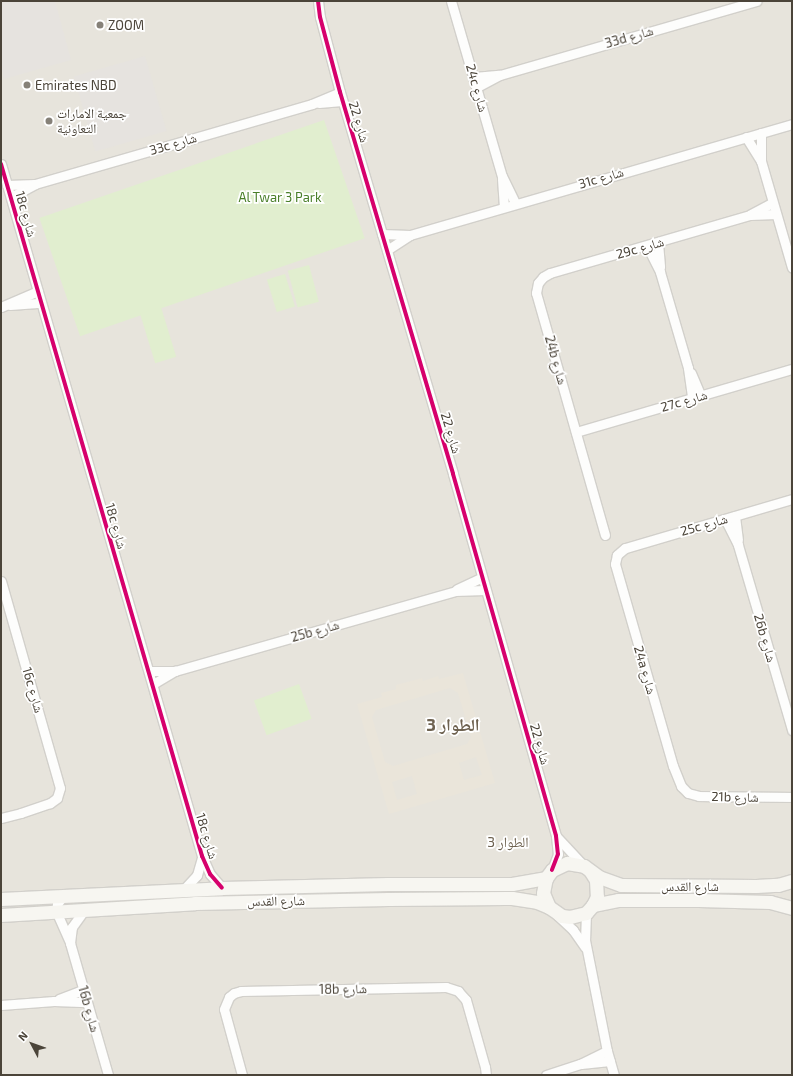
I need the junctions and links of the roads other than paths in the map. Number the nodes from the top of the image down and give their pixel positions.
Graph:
1 (318, 1) edge
2 (451, 1) edge
3 (757, 1) edge
4 (500, 75) junction
5 (474, 76) junction
6 (477, 87) junction
7 (341, 97) junction
8 (792, 124) edge
9 (761, 132) junction
10 (746, 137) junction
11 (761, 161) junction
12 (1, 164) edge
13 (502, 176) junction
14 (35, 184) junction
15 (7, 186) junction
16 (10, 197) junction
17 (772, 202) junction
18 (515, 203) junction
19 (504, 206) junction
20 (776, 214) junction
21 (750, 215) junction
22 (382, 234) junction
23 (410, 235) junction
24 (658, 243) junction
25 (647, 246) junction
26 (387, 250) junction
27 (792, 268) edge
28 (660, 272) junction
29 (536, 289) joint
30 (38, 291) junction
31 (41, 303) junction
32 (5, 306) edge
33 (792, 369) edge
34 (696, 397) junction
35 (576, 432) junction
36 (792, 499) edge
37 (734, 516) junction
38 (725, 519) junction
39 (605, 535) dead end
40 (738, 545) junction
41 (617, 554) joint
42 (481, 578) junction
43 (1, 581) edge
44 (455, 590) junction
45 (485, 590) junction
46 (149, 671) junction
47 (175, 672) junction
48 (152, 684) junction
49 (792, 730) edge
50 (681, 786) joint
51 (792, 797) edge
52 (1, 818) edge
53 (556, 836) junction
54 (202, 856) junction
55 (588, 869) junction
56 (549, 874) junction
57 (792, 881) edge
58 (222, 888) junction
59 (184, 889) junction
60 (64, 895) junction
61 (1, 899) edge
62 (792, 908) edge
63 (85, 909) junction
64 (590, 909) junction
65 (552, 910) junction
66 (56, 911) junction
67 (1, 915) edge
68 (70, 943) junction
69 (587, 950) junction
70 (84, 990) junction
71 (54, 1001) junction
72 (87, 1002) junction
73 (1, 1005) edge
74 (607, 1051) junction
75 (610, 1062) junction
76 (580, 1064) junction
77 (486, 1071) edge
78 (108, 1075) edge
79 (242, 1075) edge
80 (490, 1075) edge
81 (546, 1075) edge
82 (614, 1075) edge

1 - 7 street, شارع 22
2 - 5 street, 24c شارع
3 - 4 street, 33d شارع
4 - 5 street, 33d شارع
4 - 6 street, 33d شارع
5 - 6 street, 24c شارع
6 - 13 street, 24c شارع
7 - 14 street, 33c شارع
7 - 22 street, شارع 22
8 - 9 street, 31c شارع
9 - 10 street, 31c شارع
9 - 11 street
10 - 11 street
10 - 18 street, 31c شارع
11 - 17 street
12 - 15 street, 18c شارع
13 - 18 street, 24c شارع
13 - 19 street, 24c شارع
14 - 15 street, 33c شارع
14 - 16 street, 33c شارع
15 - 16 street, 18c شارع
16 - 30 street, 18c شارع
17 - 20 street
17 - 21 street, 29c شارع
18 - 19 street, 31c شارع
19 - 23 street, 31c شارع
20 - 21 street, 29c شارع
20 - 27 street
21 - 24 street, 29c شارع
22 - 23 street, 31c شارع
22 - 26 street, شارع 22
23 - 26 street, 31c شارع
24 - 25 street, 29c شارع
24 - 28 street
25 - 28 street
25 - 29 street, 29c شارع
26 - 42 street, شارع 22
28 - 34 street
29 - 35 street, 24b شارع
30 - 31 street, 18c شارع
30 - 32 street
31 - 32 street
31 - 46 street, 18c شارع
33 - 34 street, 27c شارع
34 - 35 street, 27c شارع
35 - 39 street, 24b شارع
36 - 37 street, 25c شارع
37 - 38 street, 25c شارع
37 - 40 street, 26b شارع
38 - 40 street, 26b شارع
38 - 41 street, 25c شارع
40 - 49 street, 26b شارع
41 - 50 street, 24a شارع
42 - 44 street, 25b شارع
42 - 45 street, شارع 22
43 - 52 street, 16c شارع
44 - 45 street, 25b شارع
44 - 47 street, 25b شارع
45 - 53 street, شارع 22
46 - 47 street, 25b شارع
46 - 48 street, 18c شارع
47 - 48 street, 25b شارع
48 - 54 street, 18c شارع
50 - 51 street, 21b شارع
53 - 55 street, شارع 22
53 - 56 street, شارع 22
54 - 58 street, 18c شارع
54 - 59 street, 18c شارع
55 - 56 main road
55 - 57 main road, شارع القدس
55 - 64 main road
56 - 58 main road, شارع القدس
56 - 65 main road
58 - 59 main road, شارع القدس
59 - 60 main road, شارع القدس
60 - 61 main road, شارع القدس
60 - 66 street
62 - 64 main road, شارع القدس
63 - 65 main road, شارع القدس
63 - 66 main road, شارع القدس
63 - 68 street, 16b شارع
64 - 65 main road
64 - 69 street
65 - 69 street
66 - 67 main road, شارع القدس
66 - 68 street, 16b شارع
68 - 70 street, 16b شارع
69 - 74 street
70 - 71 street
70 - 72 street, 16b شارع
71 - 72 street
71 - 73 street
72 - 78 street, 16b شارع
74 - 75 street
74 - 76 street
75 - 76 street
75 - 82 street
76 - 81 street
77 - 79 street, 18b شارع
77 - 80 street, 18b شارع

